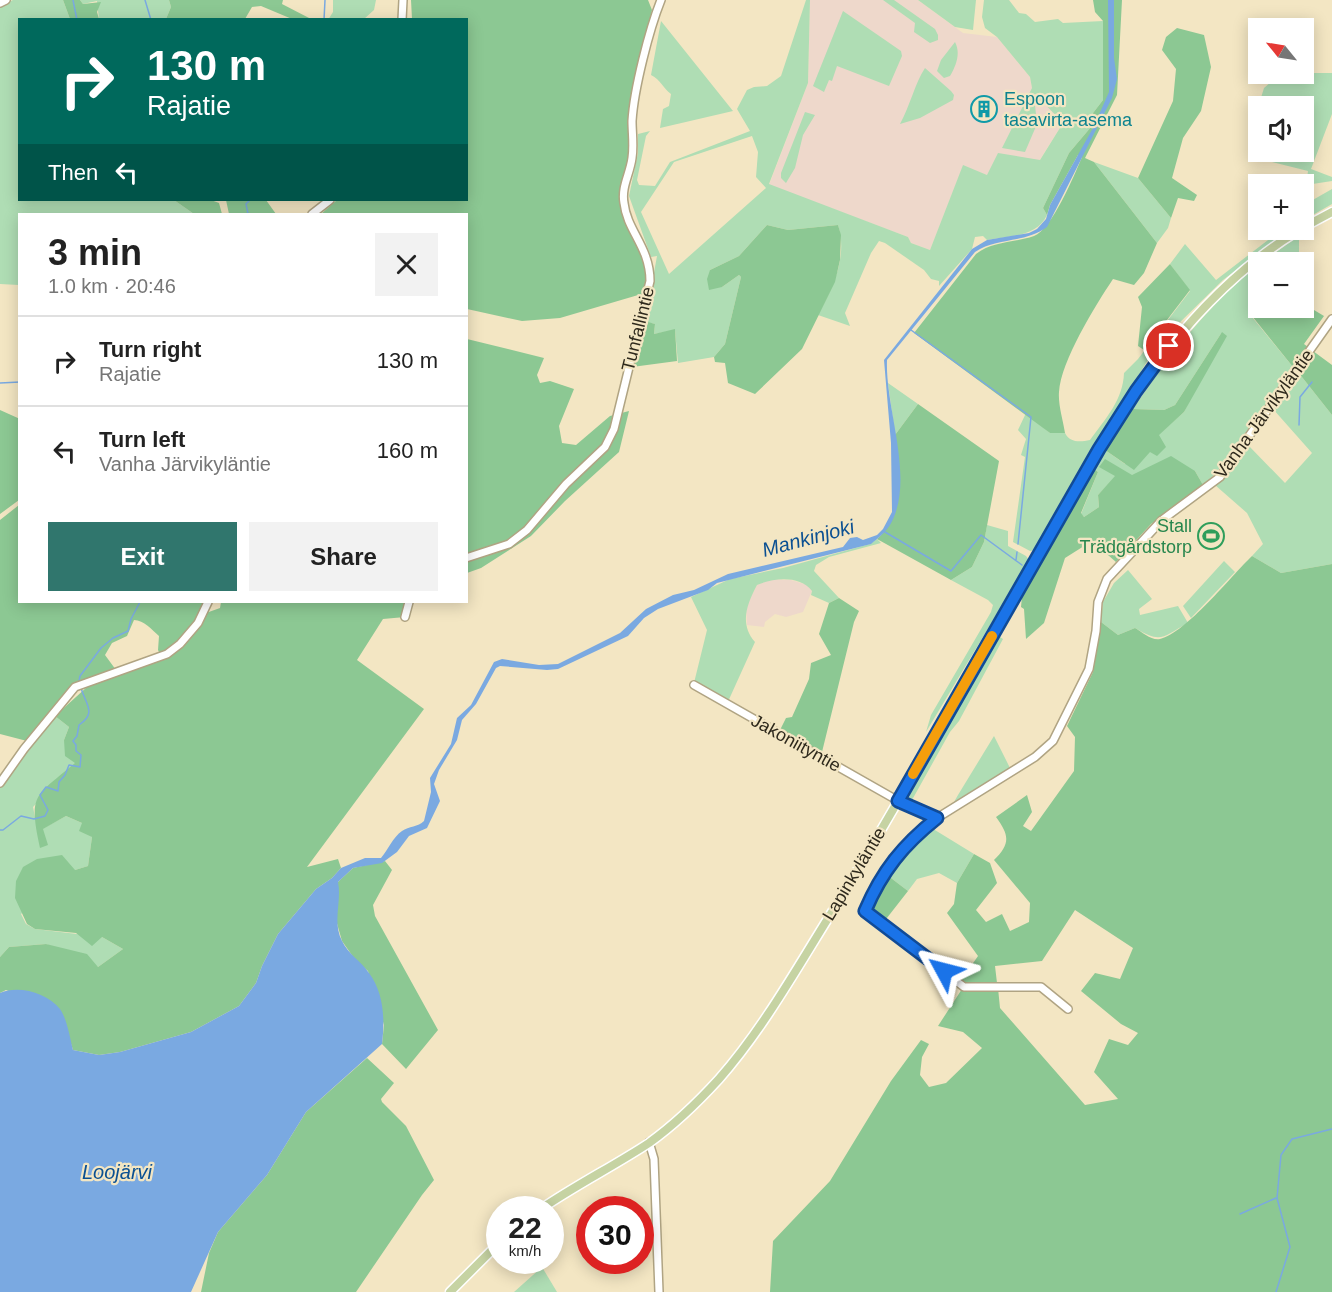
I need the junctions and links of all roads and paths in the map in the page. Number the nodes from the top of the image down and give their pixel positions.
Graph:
1 (6, 0) edge
2 (404, 0) edge
3 (661, 0) edge
4 (0, 3) edge
5 (402, 18) edge
6 (329, 201) edge
7 (1332, 212) edge
8 (313, 213) edge
9 (1314, 222) edge
10 (1285, 240) edge
11 (1332, 319) edge
12 (468, 557) edge
13 (208, 603) edge
14 (410, 603) edge
15 (405, 617) dead end
16 (694, 685) dead end
17 (0, 783) edge
18 (898, 801) junction
19 (937, 818) junction
20 (1068, 1009) dead end
21 (649, 1142) junction
22 (562, 1196) edge
23 (486, 1256) edge
24 (450, 1292) edge
25 (659, 1292) edge

1 - 4 street
2 - 5 street
3 - 12 street, Tunfallintie
6 - 8 street
7 - 9 main road
10 - 18 main road, Lapinkyläntie
11 - 19 street, Vanha Järvikyläntie
13 - 17 street
14 - 15 street
16 - 18 street, Jakoniityntie
18 - 19 street
18 - 21 main road, Lapinkyläntie
19 - 20 street, Vanha Järvikyläntie
21 - 22 main road, Lapinkyläntie
21 - 25 street
23 - 24 main road

